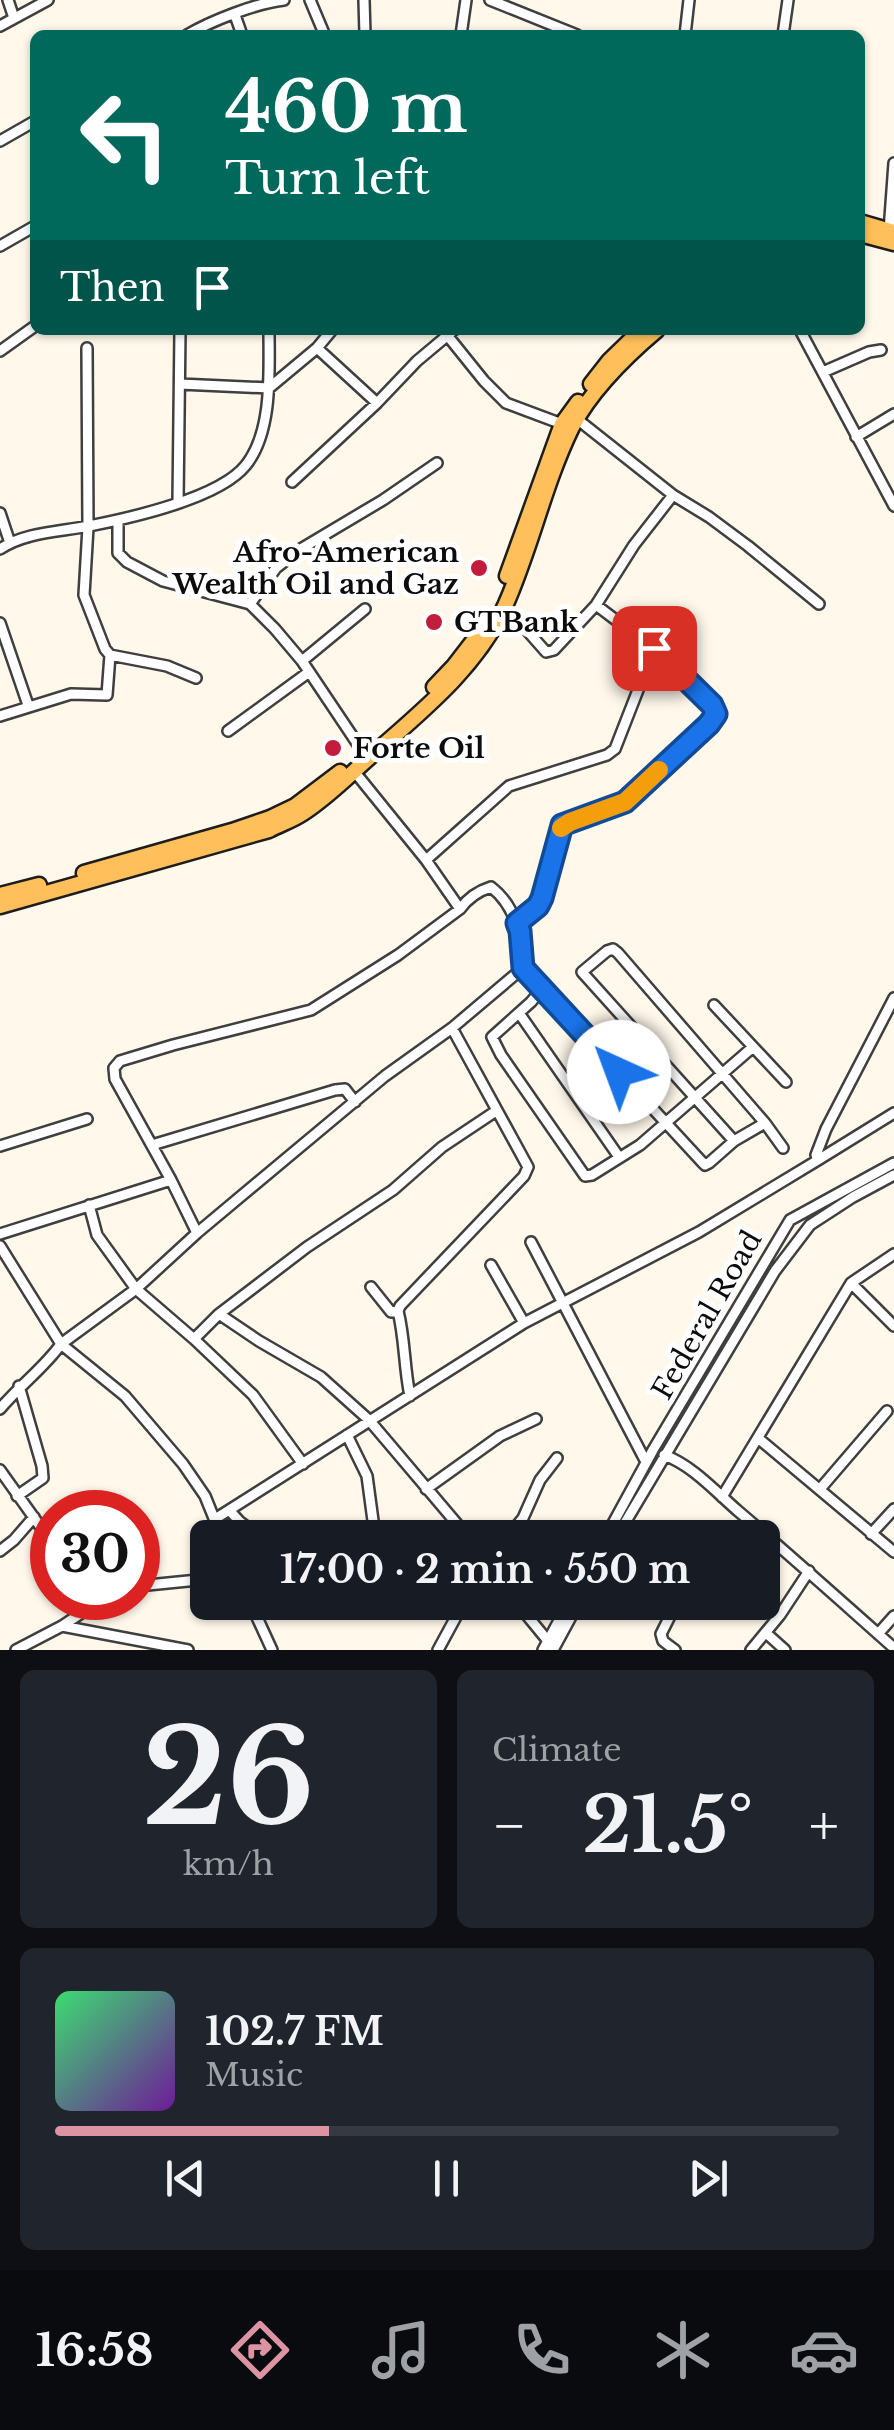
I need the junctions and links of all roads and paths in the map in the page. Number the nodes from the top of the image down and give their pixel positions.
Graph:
1 (8, 0) edge
2 (48, 0) edge
3 (284, 0) edge
4 (310, 0) edge
5 (364, 0) edge
6 (466, 0) edge
7 (490, 0) edge
8 (689, 0) edge
9 (788, 0) edge
10 (235, 15) junction
11 (14, 18) junction
12 (0, 26) edge
13 (550, 29) edge
14 (196, 30) edge
15 (240, 30) edge
16 (323, 30) edge
17 (365, 30) edge
18 (461, 30) edge
19 (686, 30) edge
20 (783, 30) edge
21 (30, 125) edge
22 (0, 142) edge
23 (894, 163) edge
24 (865, 224) edge
25 (30, 229) edge
26 (865, 234) edge
27 (892, 235) edge
28 (0, 246) edge
29 (30, 330) edge
30 (180, 335) edge
31 (270, 335) edge
32 (328, 335) edge
33 (449, 335) edge
34 (452, 335) edge
35 (636, 335) edge
36 (651, 335) edge
37 (803, 335) edge
38 (86, 348) dead end
39 (316, 348) junction
40 (881, 350) dead end
41 (0, 351) edge
42 (823, 372) junction
43 (180, 384) junction
44 (268, 388) junction
45 (377, 403) junction
46 (894, 414) edge
47 (570, 422) junction
48 (856, 437) junction
49 (438, 462) dead end
50 (292, 482) dead end
51 (673, 495) junction
52 (178, 502) junction
53 (894, 506) edge
54 (536, 510) junction
55 (0, 514) edge
56 (118, 520) junction
57 (88, 526) junction
58 (10, 543) junction
59 (0, 549) edge
60 (250, 604) junction
61 (818, 604) dead end
62 (596, 605) junction
63 (365, 608) dead end
64 (503, 610) junction
65 (0, 623) edge
66 (654, 648) junction
67 (110, 656) junction
68 (302, 661) junction
69 (309, 672) junction
70 (196, 678) dead end
71 (28, 706) junction
72 (0, 716) edge
73 (228, 732) dead end
74 (363, 752) junction
75 (354, 770) junction
76 (426, 860) junction
77 (0, 895) edge
78 (0, 906) edge
79 (460, 909) junction
80 (517, 923) junction
81 (523, 968) junction
82 (542, 989) junction
83 (894, 998) edge
84 (714, 1005) dead end
85 (520, 1013) junction
86 (452, 1028) junction
87 (753, 1047) junction
88 (723, 1074) junction
89 (786, 1082) dead end
90 (694, 1098) junction
91 (355, 1102) junction
92 (496, 1110) junction
93 (894, 1113) edge
94 (87, 1120) dead end
95 (666, 1122) junction
96 (765, 1122) junction
97 (734, 1141) junction
98 (152, 1145) junction
99 (0, 1146) edge
100 (783, 1148) dead end
101 (619, 1157) junction
102 (818, 1160) junction
103 (894, 1163) edge
104 (894, 1175) edge
105 (171, 1180) junction
106 (90, 1205) junction
107 (197, 1232) junction
108 (0, 1234) edge
109 (530, 1242) dead end
110 (0, 1246) edge
111 (894, 1254) edge
112 (491, 1265) dead end
113 (850, 1282) junction
114 (371, 1287) dead end
115 (136, 1290) junction
116 (563, 1302) junction
117 (398, 1311) junction
118 (219, 1314) junction
119 (734, 1316) junction
120 (745, 1322) junction
121 (524, 1324) junction
122 (894, 1326) edge
123 (194, 1339) junction
124 (60, 1344) junction
125 (19, 1386) junction
126 (410, 1396) junction
127 (0, 1408) edge
128 (887, 1410) dead end
129 (536, 1419) dead end
130 (370, 1420) junction
131 (347, 1435) junction
132 (758, 1438) junction
133 (664, 1456) junction
134 (557, 1458) dead end
135 (646, 1462) junction
136 (303, 1464) junction
137 (0, 1470) edge
138 (426, 1489) junction
139 (820, 1489) junction
140 (17, 1496) junction
141 (722, 1497) junction
142 (894, 1509) edge
143 (229, 1510) junction
144 (30, 1512) edge
145 (215, 1519) joint
146 (238, 1520) edge
147 (373, 1520) edge
148 (453, 1520) edge
149 (522, 1520) edge
150 (615, 1520) edge
151 (627, 1520) edge
152 (30, 1522) edge
153 (871, 1534) junction
154 (0, 1552) edge
155 (894, 1552) edge
156 (808, 1571) junction
157 (190, 1581) edge
158 (160, 1584) edge
159 (894, 1616) edge
160 (71, 1620) edge
161 (258, 1620) edge
162 (454, 1620) edge
163 (529, 1620) edge
164 (561, 1620) edge
165 (567, 1620) edge
166 (668, 1620) edge
167 (62, 1626) junction
168 (766, 1633) junction
169 (878, 1634) junction
170 (548, 1647) edge
171 (894, 1648) edge
172 (16, 1650) edge
173 (188, 1650) edge
174 (272, 1650) edge
175 (438, 1650) edge
176 (675, 1650) edge
177 (751, 1650) edge
178 (785, 1650) edge

1 - 11 street
2 - 11 street
3 - 10 street
4 - 16 street
5 - 17 street
6 - 18 street
7 - 13 street
8 - 19 street
9 - 20 street
10 - 14 street
10 - 15 street
11 - 12 street
21 - 22 street
23 - 27 street
24 - 27 main road
25 - 28 street
26 - 27 main road
29 - 41 street
30 - 43 street
31 - 44 street
32 - 39 street
33 - 45 street
34 - 47 street
35 - 47 main road
36 - 47 main road
37 - 42 street
38 - 57 street
39 - 44 street
39 - 45 street
40 - 42 street
42 - 48 street
43 - 44 street
43 - 52 street
44 - 52 street
45 - 50 street
46 - 48 street
47 - 51 street
47 - 54 main road
48 - 53 street
49 - 60 street
51 - 61 street
51 - 62 street
52 - 56 street
54 - 64 main road
54 - 74 main road
55 - 58 street
56 - 57 street
56 - 60 street
57 - 58 street
57 - 67 street
58 - 59 street
60 - 68 street
62 - 64 street
62 - 66 street
63 - 68 street
64 - 75 main road
65 - 71 street
66 - 76 street
66 - 80 street
67 - 70 street
67 - 71 street
68 - 69 street
69 - 73 street
69 - 74 street
71 - 72 street
74 - 77 main road
75 - 76 street
75 - 78 main road
76 - 79 street
79 - 80 street
79 - 98 street
80 - 81 street
81 - 82 street
81 - 86 street
82 - 85 street
82 - 95 street
83 - 102 street
84 - 87 street
85 - 101 street
85 - 101 street
86 - 91 street
86 - 92 street
87 - 88 street
87 - 89 street
88 - 90 street
88 - 90 street
88 - 96 street
90 - 95 street
90 - 97 street
91 - 98 street
91 - 107 street
92 - 117 street
92 - 118 street
93 - 102 street
94 - 99 street
95 - 97 street
95 - 101 street
96 - 97 street
96 - 100 street
98 - 105 street
102 - 116 street
103 - 119 street, Federal Road
104 - 120 street, Federal Road
105 - 106 street
105 - 107 street
106 - 108 street
106 - 115 street
107 - 115 street
109 - 116 street
110 - 124 street
111 - 113 street
112 - 121 street
113 - 122 street
113 - 132 street
114 - 117 street
115 - 123 street
115 - 124 street
116 - 121 street
116 - 135 street
117 - 126 street
118 - 123 street
118 - 130 street
119 - 120 street
119 - 135 street, Federal Road
120 - 133 street, Federal Road
121 - 126 street
123 - 136 street
124 - 125 street
124 - 145 street
125 - 127 street
125 - 140 street
126 - 130 street
128 - 139 street
129 - 138 street
130 - 131 street
130 - 138 street
131 - 136 street
131 - 147 street
132 - 139 street
132 - 141 street
133 - 141 street
133 - 151 street, Federal Road
134 - 149 street
135 - 150 street, Federal Road
136 - 143 street
137 - 140 street
138 - 148 street
139 - 153 street
140 - 144 street
141 - 156 street
142 - 153 street
143 - 145 street
143 - 146 street
152 - 154 street
153 - 155 street
156 - 168 street
156 - 169 street
157 - 158 street
159 - 169 street
160 - 167 street
161 - 174 street
162 - 175 street
163 - 170 street
164 - 170 street
165 - 170 street
166 - 176 street
167 - 172 street
167 - 173 street
168 - 177 street
168 - 178 street
169 - 171 street

